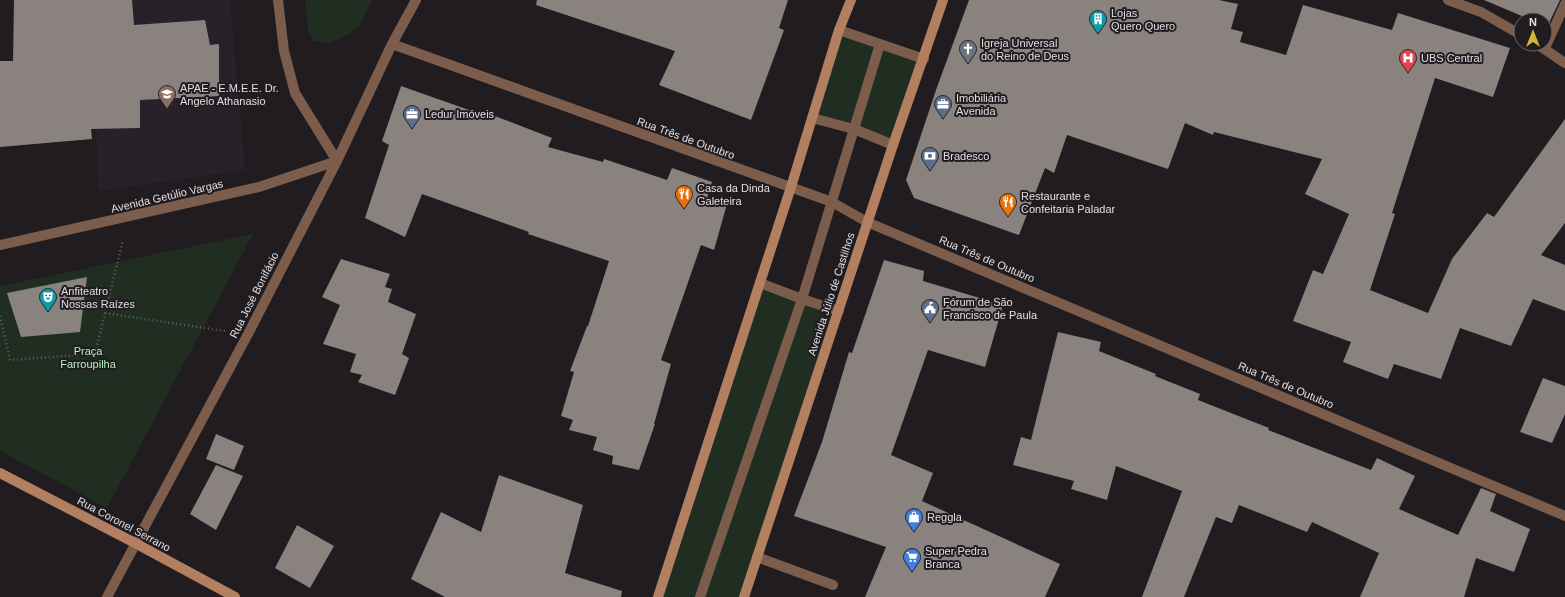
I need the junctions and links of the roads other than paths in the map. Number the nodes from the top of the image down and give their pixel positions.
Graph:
1 (278, 0) edge
2 (416, 0) edge
3 (851, 0) edge
4 (943, 0) edge
5 (1448, 0) edge
6 (1565, 4) edge
7 (1553, 25) edge
8 (839, 30) junction
9 (1513, 30) edge
10 (392, 44) junction
11 (880, 44) junction
12 (1549, 52) edge
13 (924, 59) junction
14 (1565, 63) edge
15 (812, 118) junction
16 (854, 129) junction
17 (893, 145) junction
18 (337, 161) junction
19 (791, 187) junction
20 (832, 202) junction
21 (868, 222) junction
22 (0, 246) edge
23 (760, 283) junction
24 (802, 299) junction
25 (839, 311) junction
26 (0, 473) edge
27 (1565, 516) edge
28 (135, 543) junction
29 (756, 557) junction
30 (833, 585) dead end
31 (107, 597) edge
32 (235, 597) edge
33 (658, 597) edge
34 (700, 597) edge
35 (744, 597) edge

1 - 18 street
2 - 10 street, Rua José Bonifácio
3 - 8 main road
4 - 13 main road, Avenida Júlio de Castilhos
5 - 9 street
6 - 7 street
8 - 11 street
8 - 15 main road
10 - 18 street, Rua José Bonifácio
10 - 19 street, Rua Três de Outubro
11 - 13 street
11 - 16 street
12 - 14 street
13 - 17 main road, Avenida Júlio de Castilhos
15 - 16 street
15 - 19 main road
16 - 17 street
16 - 20 street
17 - 21 main road, Avenida Júlio de Castilhos
18 - 22 street, Avenida Getúlio Vargas
18 - 28 street, Rua José Bonifácio
19 - 20 street, Rua Três de Outubro
19 - 23 main road
20 - 21 street, Rua Três de Outubro
20 - 24 street
21 - 25 main road, Avenida Júlio de Castilhos
21 - 27 street, Rua Três de Outubro
23 - 24 street
23 - 33 main road
24 - 25 street
24 - 34 street
25 - 29 main road, Avenida Júlio de Castilhos
26 - 28 main road, Rua Coronel Serrano
28 - 31 street, Rua José Bonifácio
28 - 32 main road, Rua Coronel Serrano
29 - 30 street
29 - 35 main road, Avenida Júlio de Castilhos

